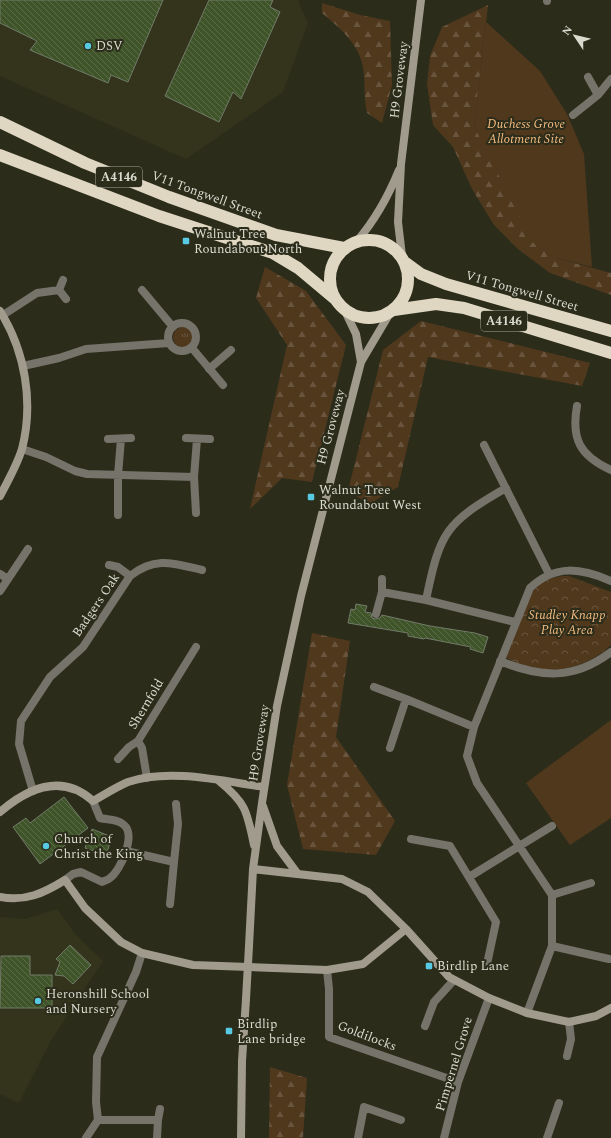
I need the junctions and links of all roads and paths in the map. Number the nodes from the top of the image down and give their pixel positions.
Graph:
1 (421, 0) edge
2 (588, 77) dead end
3 (611, 79) edge
4 (598, 95) junction
5 (573, 116) dead end
6 (0, 122) edge
7 (0, 155) edge
8 (401, 164) junction
9 (357, 241) junction
10 (344, 248) junction
11 (404, 259) junction
12 (63, 280) dead end
13 (59, 290) junction
14 (142, 290) dead end
15 (66, 299) dead end
16 (335, 299) junction
17 (345, 311) junction
18 (392, 311) junction
19 (1, 313) edge
20 (173, 326) junction
21 (611, 331) edge
22 (169, 343) junction
23 (192, 348) junction
24 (231, 350) dead end
25 (611, 353) edge
26 (361, 362) junction
27 (24, 366) junction
28 (209, 369) junction
29 (223, 385) dead end
30 (577, 406) dead end
31 (131, 438) dead end
32 (186, 438) dead end
33 (108, 439) dead end
34 (121, 439) junction
35 (197, 439) junction
36 (210, 439) dead end
37 (484, 445) dead end
38 (22, 450) junction
39 (611, 470) edge
40 (118, 475) junction
41 (194, 477) junction
42 (506, 488) junction
43 (0, 496) edge
44 (196, 513) dead end
45 (118, 515) dead end
46 (28, 549) dead end
47 (109, 565) dead end
48 (202, 570) dead end
49 (0, 574) edge
50 (549, 574) junction
51 (130, 576) junction
52 (610, 578) edge
53 (8, 579) junction
54 (382, 579) dead end
55 (0, 591) edge
56 (382, 592) junction
57 (426, 600) junction
58 (376, 614) dead end
59 (515, 622) junction
60 (196, 647) dead end
61 (611, 652) edge
62 (500, 661) junction
63 (374, 687) dead end
64 (406, 699) junction
65 (474, 727) junction
66 (138, 741) junction
67 (390, 748) dead end
68 (118, 759) dead end
69 (147, 778) junction
70 (218, 780) junction
71 (264, 787) junction
72 (33, 791) junction
73 (93, 801) junction
74 (262, 803) junction
75 (176, 804) dead end
76 (0, 812) edge
77 (552, 826) dead end
78 (411, 839) dead end
79 (520, 846) junction
80 (126, 851) junction
81 (255, 852) junction
82 (174, 862) junction
83 (253, 869) junction
84 (297, 873) junction
85 (470, 877) junction
86 (65, 880) junction
87 (591, 883) dead end
88 (552, 895) junction
89 (0, 897) edge
90 (170, 904) dead end
91 (406, 928) junction
92 (552, 946) junction
93 (142, 953) junction
94 (609, 959) dead end
95 (487, 964) dead end
96 (327, 970) junction
97 (454, 980) junction
98 (489, 998) junction
99 (611, 1008) edge
100 (527, 1013) junction
101 (569, 1022) junction
102 (424, 1026) dead end
103 (567, 1056) dead end
104 (458, 1082) junction
105 (559, 1103) dead end
106 (160, 1109) dead end
107 (98, 1120) junction
108 (158, 1120) junction
109 (401, 1120) dead end
110 (86, 1138) edge
111 (156, 1138) edge
112 (242, 1138) edge
113 (358, 1138) edge
114 (444, 1138) edge
115 (547, 1138) edge

1 - 8 street, H9 Groveway
2 - 4 street
3 - 4 street
4 - 5 street
6 - 10 highway, V11 Tongwell Street / A4146
7 - 16 highway, A4146
8 - 9 street, H9 Groveway
8 - 11 street, H9 Groveway
9 - 10 highway, A4146
9 - 11 highway, A4146
10 - 16 highway, A4146
11 - 18 highway
11 - 21 highway, V11 Tongwell Street / A4146
12 - 13 street
13 - 15 street
13 - 19 street
14 - 20 street
16 - 17 highway, A4146
17 - 18 highway, A4146
17 - 26 street, H9 Groveway
18 - 25 highway, A4146
18 - 26 street, H9 Groveway
19 - 27 street
20 - 22 street
20 - 23 street
22 - 23 street
22 - 27 street
23 - 28 street
24 - 28 street
26 - 71 street, H9 Groveway
27 - 38 street
28 - 29 street
30 - 39 street
31 - 34 street
32 - 35 street
33 - 34 street
34 - 40 street
35 - 36 street
35 - 41 street
37 - 42 street
38 - 40 street
38 - 43 street
40 - 41 street
40 - 45 street
41 - 44 street
42 - 50 street
42 - 57 street
46 - 53 street
47 - 51 street, Badgers Oak
48 - 51 street, Badgers Oak
49 - 53 street
50 - 52 street
50 - 59 street
51 - 72 street, Badgers Oak
53 - 55 street
54 - 56 street
56 - 57 street
56 - 58 street
57 - 59 street
59 - 62 street
60 - 66 street, Shernfold
61 - 62 street
62 - 65 street
63 - 64 street
64 - 65 street
64 - 67 street
65 - 79 street
66 - 68 street
66 - 69 street, Shernfold
69 - 70 street
69 - 73 street
70 - 71 street
70 - 81 street
71 - 74 street, H9 Groveway
72 - 73 street
72 - 76 street
73 - 80 street
74 - 81 street, H9 Groveway
74 - 84 street
75 - 82 street
77 - 79 street
78 - 85 street
79 - 85 street
79 - 88 street
80 - 82 street
80 - 86 street
81 - 83 street, H9 Groveway
82 - 90 street
83 - 84 street
83 - 112 street, H9 Groveway, bridge
84 - 91 street
85 - 95 street
86 - 89 street
86 - 93 street
87 - 88 street
88 - 92 street
91 - 96 street
91 - 97 street
92 - 94 street
92 - 100 street
93 - 96 street
93 - 107 street
96 - 104 street, Goldilocks
97 - 98 street
97 - 102 street
98 - 100 street
98 - 104 street, Pimpernel Grove
99 - 101 street
100 - 101 street
101 - 103 street
104 - 114 street, Pimpernel Grove
105 - 115 street
106 - 108 street
107 - 108 street
107 - 110 street
108 - 111 street
109 - 113 street

